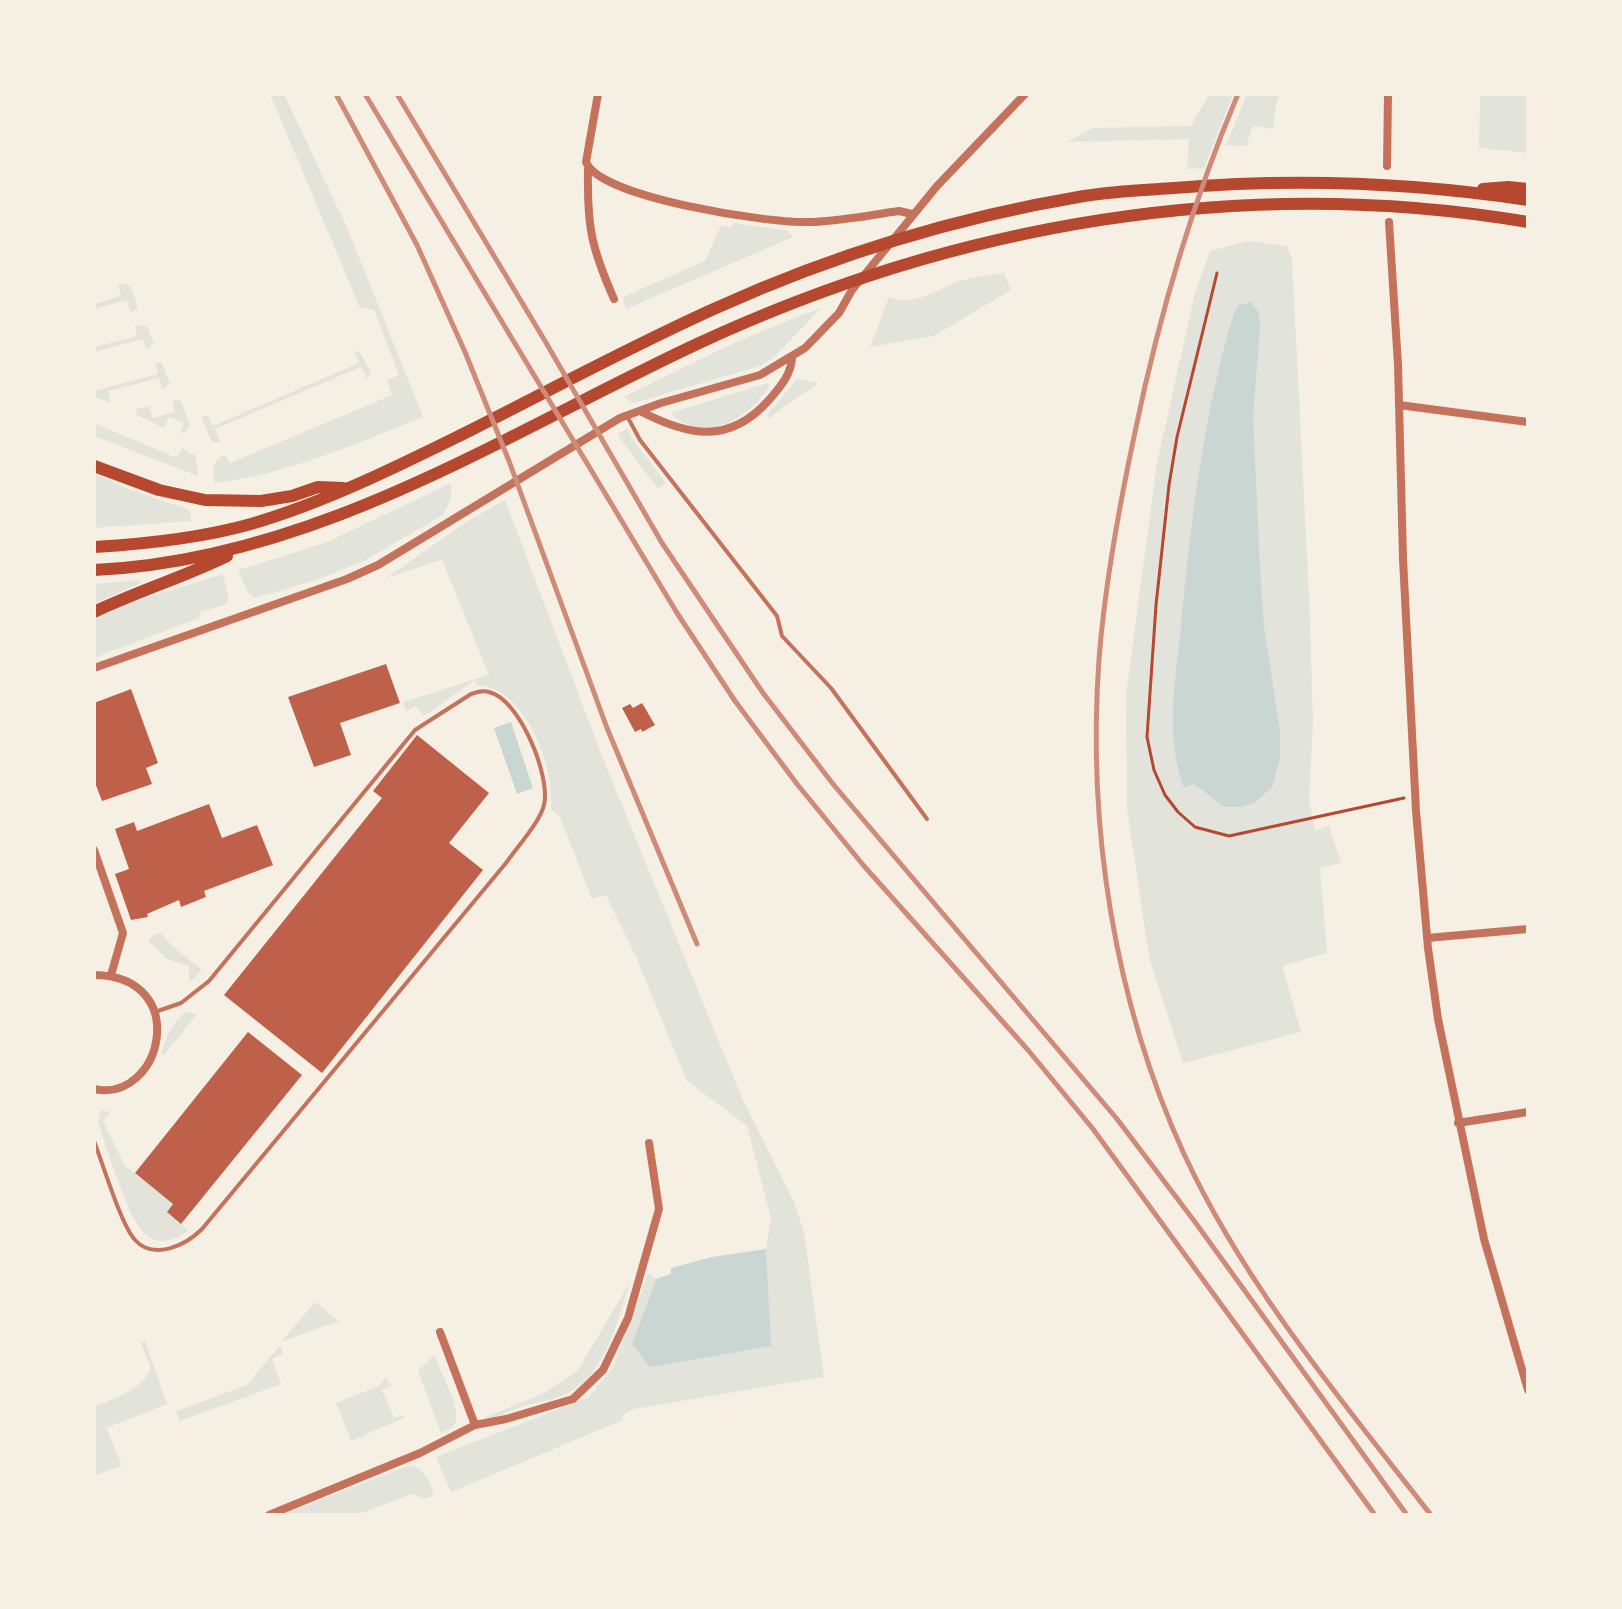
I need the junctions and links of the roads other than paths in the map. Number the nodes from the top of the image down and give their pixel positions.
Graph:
1 (598, 94) edge
2 (1025, 94) edge
3 (1388, 94) edge
4 (1387, 166) dead end
5 (588, 169) junction
6 (1528, 189) edge
7 (1465, 191) junction
8 (1528, 200) edge
9 (912, 214) junction
10 (1389, 222) dead end
11 (1528, 222) edge
12 (614, 299) dead end
13 (792, 358) junction
14 (1399, 405) junction
15 (640, 411) junction
16 (624, 417) junction
17 (1528, 422) edge
18 (94, 466) edge
19 (348, 489) junction
20 (250, 545) junction
21 (94, 547) edge
22 (94, 570) edge
23 (94, 612) edge
24 (94, 668) edge
25 (927, 819) dead end
26 (94, 850) edge
27 (1528, 929) edge
28 (1427, 938) junction
29 (94, 975) edge
30 (111, 975) junction
31 (155, 1012) junction
32 (94, 1089) edge
33 (1528, 1112) edge
34 (1458, 1123) junction
35 (94, 1141) edge
36 (649, 1143) dead end
37 (440, 1332) dead end
38 (1528, 1390) edge
39 (475, 1425) junction
40 (269, 1515) edge

1 - 5 street
2 - 9 street
3 - 4 street
5 - 9 street
5 - 12 street
6 - 7 main road
7 - 8 main road
7 - 19 main road
9 - 13 street
10 - 14 street
11 - 20 main road
13 - 15 street
13 - 15 street
14 - 17 street
14 - 28 street
15 - 16 street
16 - 24 street
16 - 25 lane
18 - 19 main road
19 - 21 main road
20 - 22 main road
20 - 23 main road
26 - 30 street
27 - 28 street
28 - 34 street
29 - 30 street
30 - 31 street
31 - 32 street
31 - 35 lane
33 - 34 street
34 - 38 street
36 - 39 street
37 - 39 street
39 - 40 street

